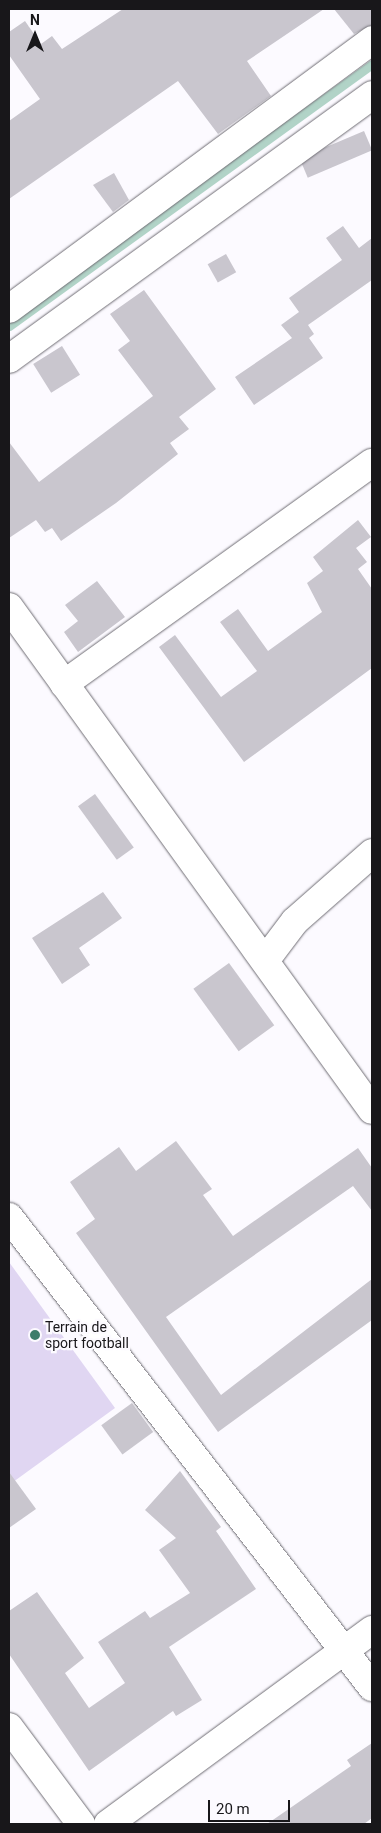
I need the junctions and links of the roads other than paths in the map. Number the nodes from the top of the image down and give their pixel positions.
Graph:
1 (372, 40) edge
2 (372, 95) edge
3 (9, 309) edge
4 (9, 359) edge
5 (372, 463) edge
6 (9, 607) edge
7 (64, 684) junction
8 (372, 853) edge
9 (267, 958) junction
10 (372, 1110) edge
11 (9, 1217) edge
12 (372, 1630) edge
13 (344, 1648) junction
14 (372, 1687) edge
15 (9, 1727) edge
16 (81, 1824) edge
17 (108, 1824) edge

1 - 3 street
2 - 4 street
5 - 7 street
6 - 7 street
7 - 9 street
8 - 9 street
9 - 10 street
11 - 13 street
12 - 13 street
13 - 14 street
13 - 17 street
15 - 16 street

